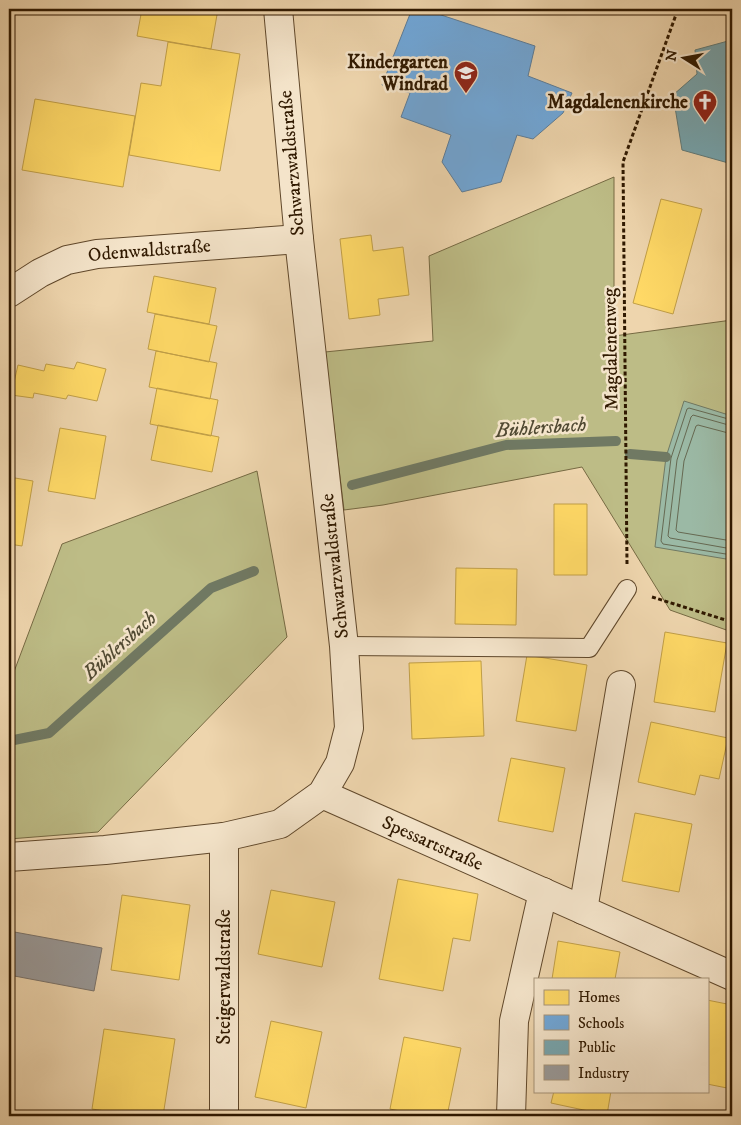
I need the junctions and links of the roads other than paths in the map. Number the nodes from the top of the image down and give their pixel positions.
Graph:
1 (278, 9) edge
2 (299, 239) junction
3 (9, 293) edge
4 (627, 589) road end
5 (344, 646) junction
6 (621, 685) dead end
7 (322, 794) junction
8 (224, 838) junction
9 (9, 857) edge
10 (543, 892) junction
11 (583, 910) junction
12 (732, 976) edge
13 (224, 1116) edge
14 (511, 1116) edge

1 - 2 street, Schwarzwaldstraße
2 - 3 street, Odenwaldstraße
2 - 5 street, Schwarzwaldstraße
4 - 5 lane
5 - 7 street, Schwarzwaldstraße
6 - 11 street
7 - 8 street, Schwarzwaldstraße
7 - 10 street, Spessartstraße
8 - 9 street, Schwarzwaldstraße
8 - 13 street, Steigerwaldstraße
10 - 11 street, Spessartstraße
10 - 14 street
11 - 12 street, Spessartstraße

